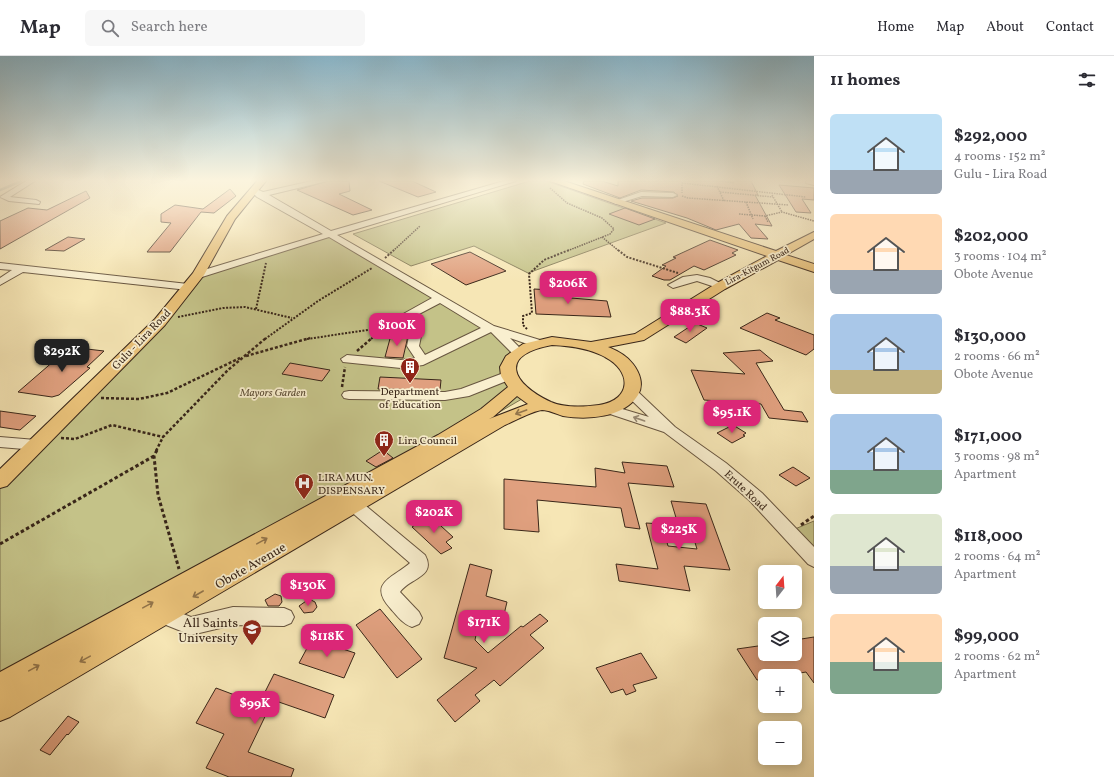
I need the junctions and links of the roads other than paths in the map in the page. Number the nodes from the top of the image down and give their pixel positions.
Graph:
1 (237, 215) edge
2 (300, 215) edge
3 (399, 215) edge
4 (654, 215) edge
5 (331, 234) junction
6 (814, 235) edge
7 (777, 256) junction
8 (0, 266) edge
9 (22, 268) junction
10 (814, 268) edge
11 (198, 276) junction
12 (0, 282) edge
13 (672, 285) dead end
14 (721, 286) junction
15 (188, 287) junction
16 (439, 299) junction
17 (412, 313) junction
18 (384, 328) road end
19 (492, 329) junction
20 (639, 337) junction
21 (538, 343) junction
22 (592, 346) junction
23 (518, 352) junction
24 (347, 359) dead end
25 (423, 361) junction
26 (623, 363) junction
27 (513, 382) junction
28 (631, 393) junction
29 (349, 395) dead end
30 (543, 404) junction
31 (609, 409) junction
32 (493, 417) junction
33 (670, 430) junction
34 (40, 440) junction
35 (0, 442) edge
36 (0, 481) edge
37 (354, 505) junction
38 (814, 559) edge
39 (162, 615) junction
40 (284, 617) dead end
41 (412, 618) dead end
42 (0, 686) edge
43 (0, 707) edge

1 - 11 main road, Gulu - Lira Road
2 - 5 street
3 - 5 street
4 - 7 main road
5 - 11 street
5 - 16 street
6 - 7 main road, Lira-Kitgum Road
7 - 10 main road
7 - 14 main road, Lira-Kitgum Road
8 - 9 street
9 - 12 street
9 - 15 street
11 - 15 main road, Gulu - Lira Road
13 - 14 street
14 - 20 main road, Lira-Kitgum Road
15 - 34 main road, Gulu - Lira Road
16 - 17 street
16 - 19 street
17 - 18 street
17 - 25 street
19 - 21 street
19 - 23 street
19 - 25 street
20 - 22 main road, Lira-Kitgum Road
20 - 26 main road, Lira-Kitgum Road
21 - 22 main road
21 - 23 main road
22 - 26 main road
23 - 27 main road
24 - 25 street
26 - 28 main road
27 - 29 street
27 - 30 main road
27 - 32 main road
28 - 31 main road
28 - 33 street
30 - 31 main road
30 -> 32 main road
33 -> 31 street
32 - 37 main road, Obote Avenue
42 -> 32 main road, Obote Avenue
33 - 38 street, Erute Road
34 - 35 street
34 - 36 main road, Gulu - Lira Road
37 -> 39 main road, Obote Avenue
37 - 41 street
39 - 40 street
39 -> 43 main road, Obote Avenue

